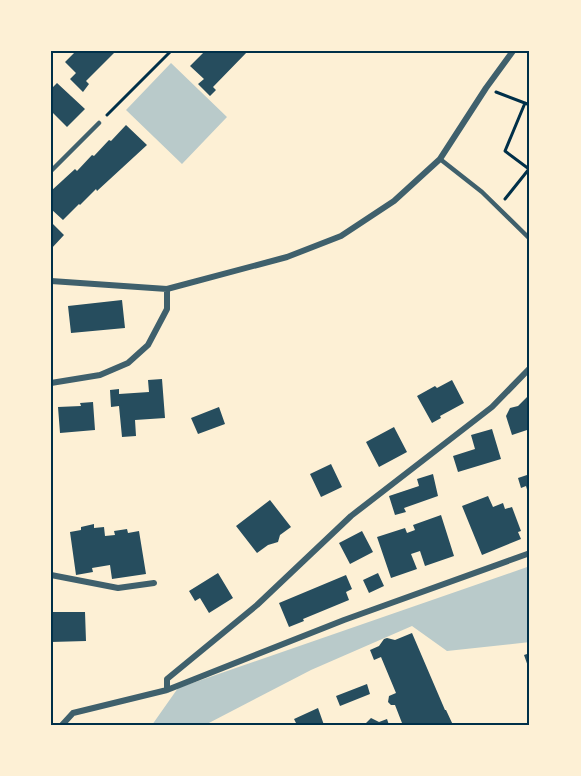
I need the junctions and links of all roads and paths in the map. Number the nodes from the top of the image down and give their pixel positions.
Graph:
1 (171, 51) edge
2 (513, 51) edge
3 (486, 88) junction
4 (525, 103) junction
5 (530, 105) edge
6 (99, 123) joint
7 (440, 159) junction
8 (529, 168) edge
9 (51, 171) edge
10 (498, 207) junction
11 (530, 239) edge
12 (51, 281) edge
13 (167, 289) junction
14 (530, 368) edge
15 (51, 383) edge
16 (530, 553) edge
17 (51, 575) edge
18 (154, 584) dead end
19 (167, 690) junction
20 (62, 725) edge

1 - 6 path
2 - 3 street
3 - 4 path
3 - 7 street
4 - 5 path
4 - 8 path
6 - 9 lane
7 - 10 lane
7 - 13 street
8 - 10 path
10 - 11 lane
12 - 13 street
13 - 15 street
14 - 19 street
16 - 19 street
17 - 18 street
19 - 20 street

